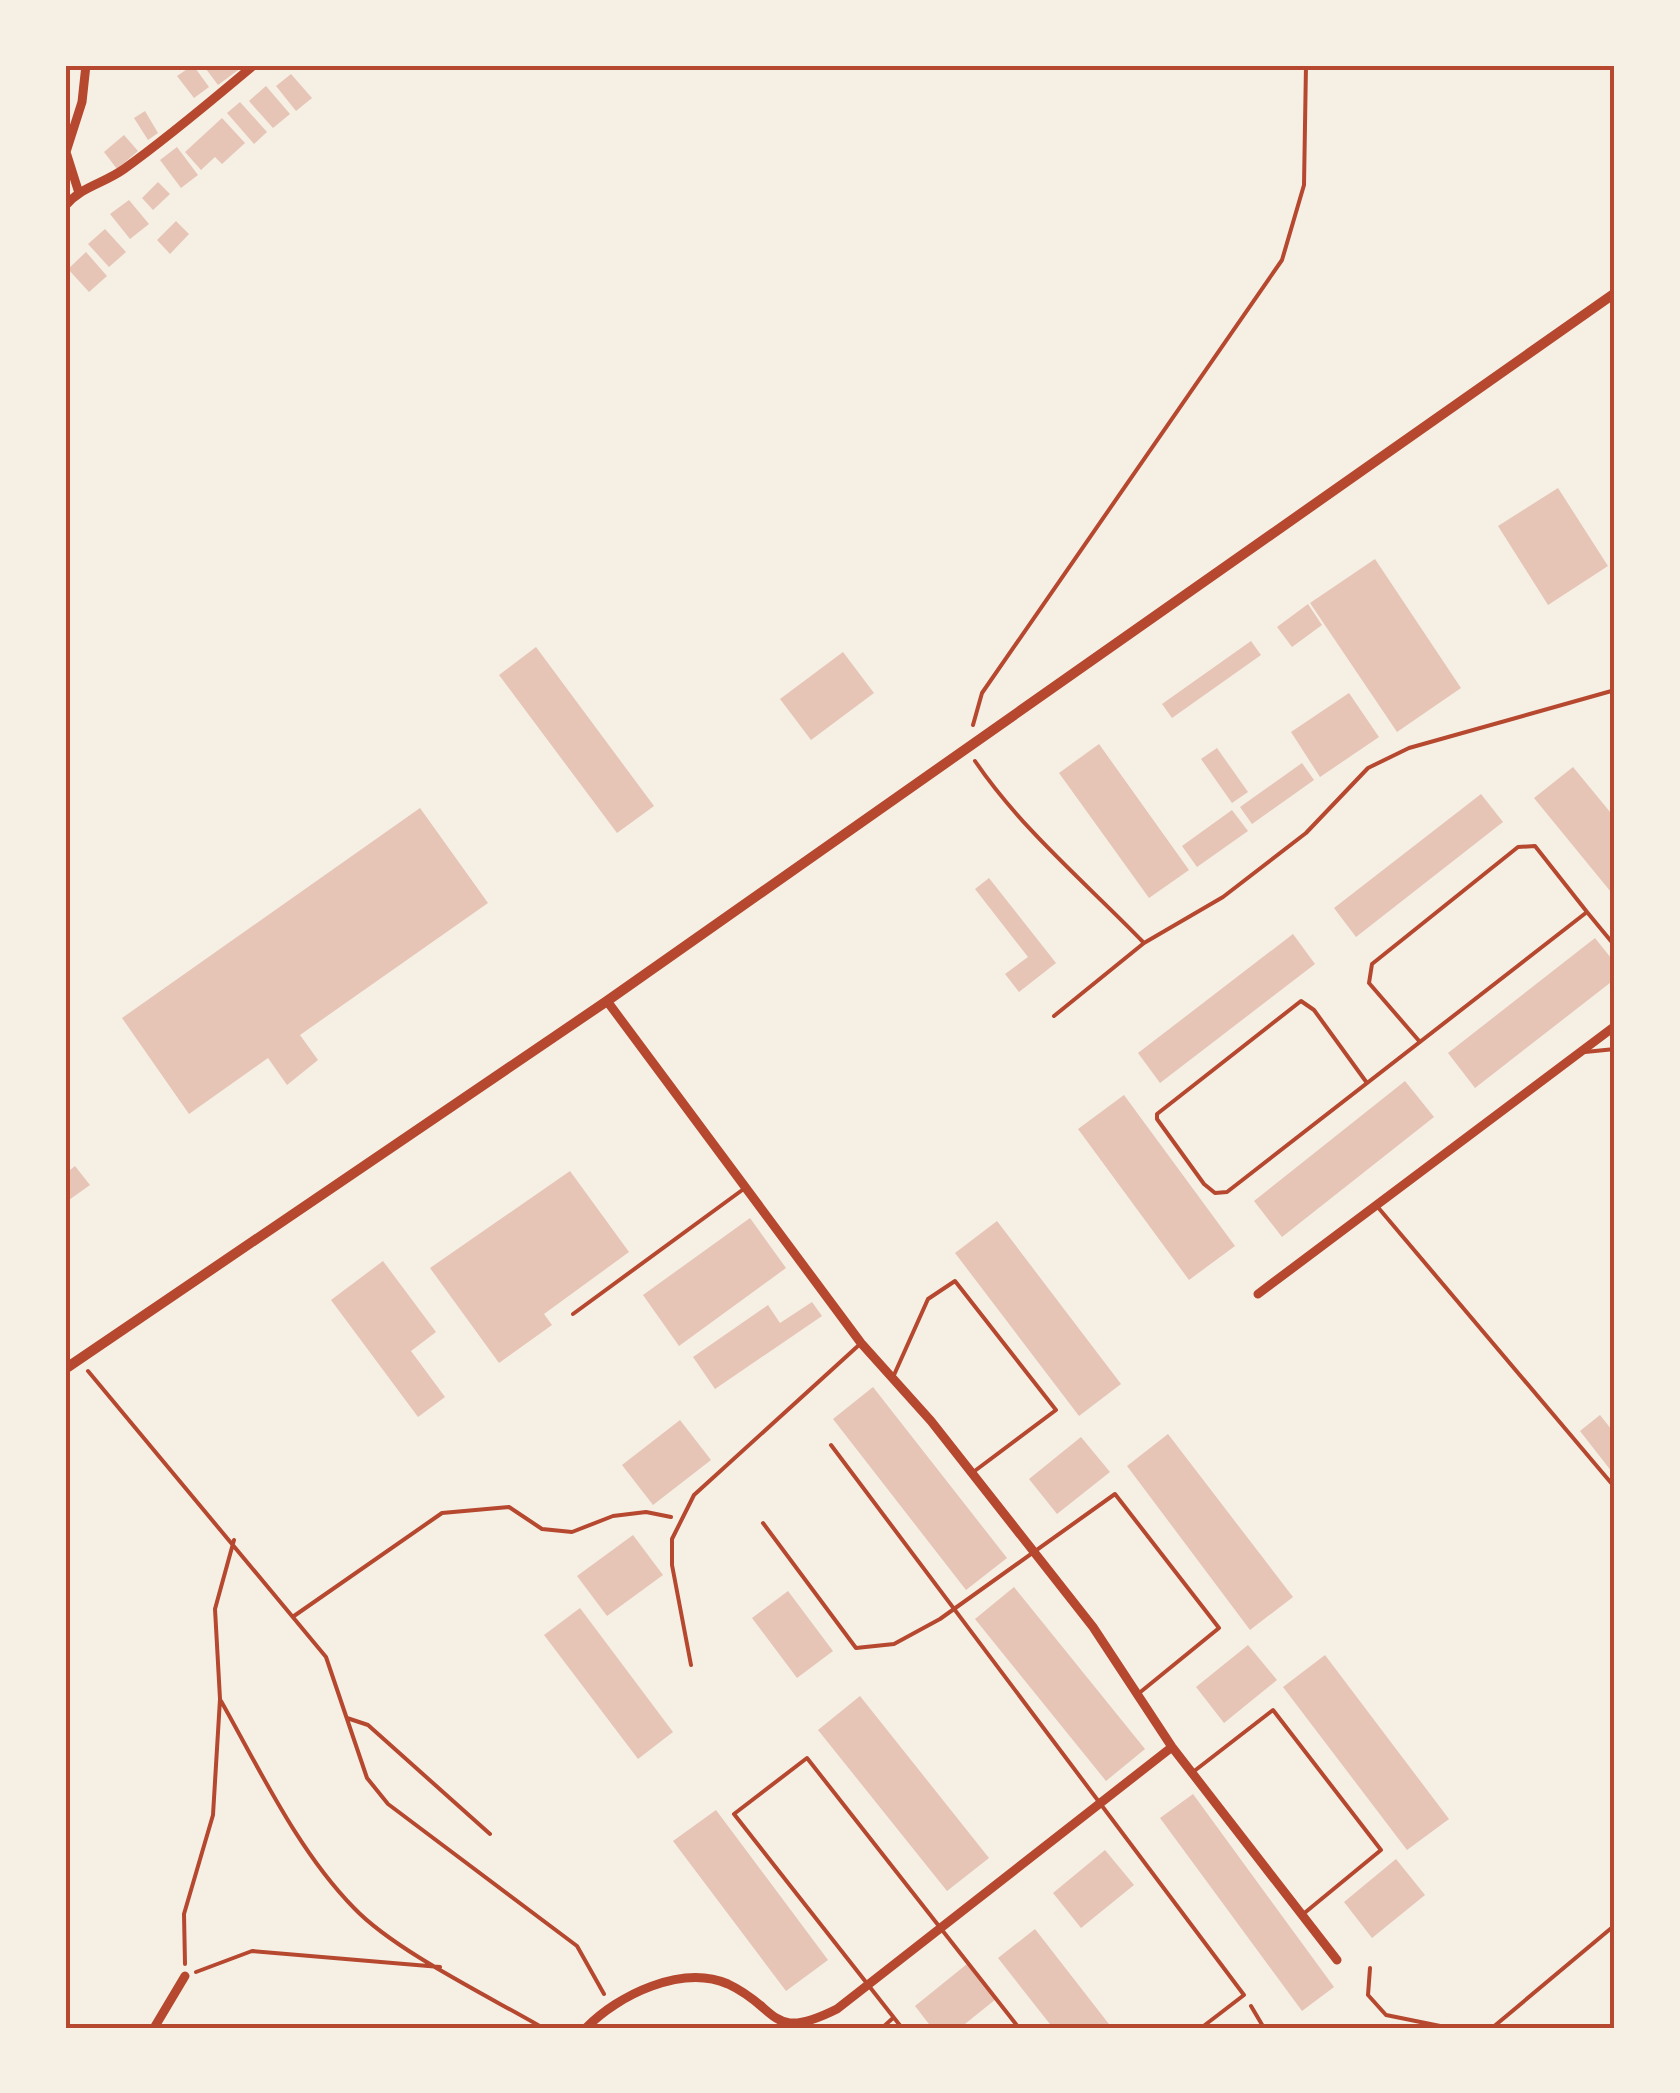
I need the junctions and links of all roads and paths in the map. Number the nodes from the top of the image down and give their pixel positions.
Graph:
1 (86, 65) edge
2 (254, 65) edge
3 (1306, 65) edge
4 (78, 190) junction
5 (65, 206) edge
6 (1615, 293) edge
7 (1615, 690) edge
8 (967, 749) junction
9 (1587, 912) junction
10 (1144, 944) junction
11 (1615, 946) edge
12 (607, 1002) junction
13 (1054, 1016) dead end
14 (1615, 1026) edge
15 (1420, 1042) junction
16 (1615, 1050) edge
17 (1583, 1052) junction
18 (1367, 1083) junction
19 (745, 1188) junction
20 (1376, 1205) junction
21 (1258, 1294) dead end
22 (572, 1314) dead end
23 (861, 1343) junction
24 (78, 1360) junction
25 (65, 1368) edge
26 (894, 1375) junction
27 (831, 1446) dead end
28 (972, 1473) junction
29 (1612, 1484) dead end
30 (681, 1519) junction
31 (763, 1523) dead end
32 (234, 1540) junction
33 (1034, 1552) junction
34 (954, 1608) junction
35 (294, 1616) junction
36 (691, 1665) dead end
37 (1137, 1695) junction
38 (220, 1700) junction
39 (347, 1718) junction
40 (1172, 1747) junction
41 (1192, 1773) junction
42 (1101, 1802) junction
43 (490, 1834) dead end
44 (1302, 1915) junction
45 (1615, 1925) edge
46 (943, 1926) junction
47 (1337, 1960) dead end
48 (440, 1968) junction
49 (1370, 1968) dead end
50 (186, 1976) junction
51 (867, 1985) junction
52 (1244, 1995) junction
53 (610, 2009) junction
54 (894, 2018) junction
55 (154, 2028) edge
56 (542, 2028) edge
57 (586, 2028) edge
58 (882, 2028) edge
59 (902, 2028) edge
60 (1018, 2028) edge
61 (1200, 2028) edge
62 (1264, 2028) edge
63 (1450, 2028) edge
64 (1492, 2028) edge

1 - 4 street
2 - 4 street
3 - 8 path
4 - 5 street
6 - 8 street
7 - 10 path
8 - 10 path
8 - 12 street
9 - 11 lane
9 - 15 lane
9 - 15 lane
10 - 13 path
12 - 19 street
12 - 24 street
14 - 17 street
15 - 18 lane
16 - 17 lane
17 - 20 street
18 - 18 lane
19 - 22 lane
19 - 23 street
20 - 21 street
20 - 29 lane
23 - 26 street
23 - 30 lane
24 - 25 street
24 - 32 path
26 - 28 street
26 - 28 lane
27 - 34 lane
28 - 33 street
30 - 35 path
30 - 36 lane
31 - 34 lane
32 - 35 path
32 - 38 path
33 - 34 lane
33 - 37 street
33 - 37 lane
34 - 42 lane
35 - 39 path
37 - 40 street
38 - 48 path
38 - 50 path
39 - 43 path
39 - 53 path
40 - 41 street
40 - 42 street
41 - 44 street
41 - 44 lane
42 - 46 street
42 - 52 lane
44 - 47 street
45 - 64 path
46 - 51 street
46 - 51 lane
46 - 60 lane
48 - 50 path
48 - 56 path
49 - 63 path
50 - 55 street
51 - 53 street
51 - 54 lane
52 - 61 lane
52 - 62 path
53 - 57 street
54 - 58 lane
54 - 59 lane

